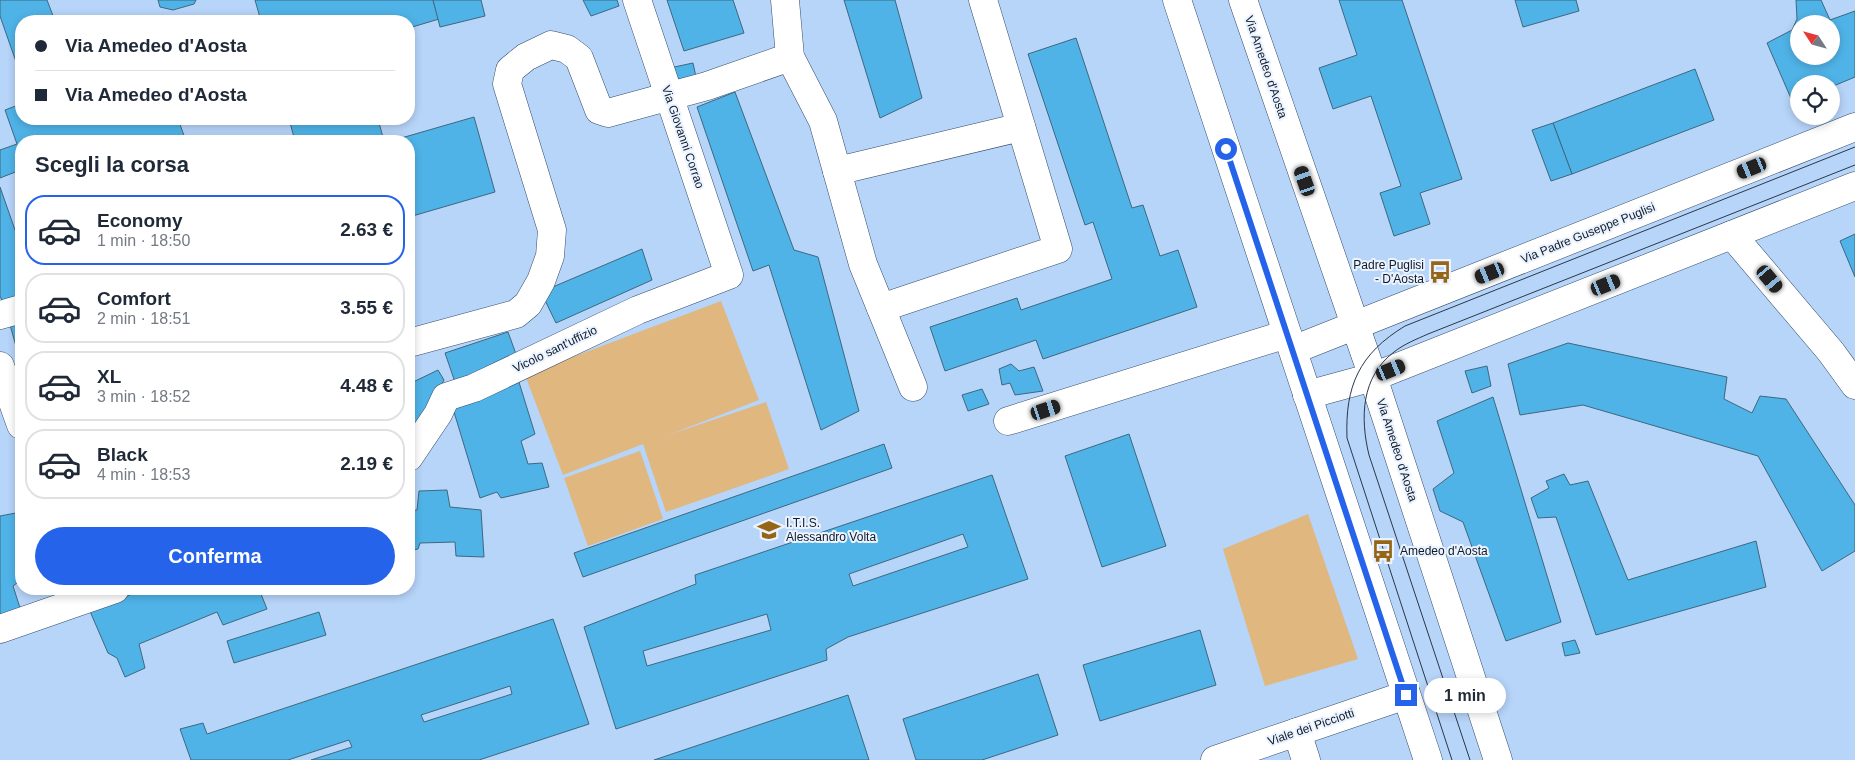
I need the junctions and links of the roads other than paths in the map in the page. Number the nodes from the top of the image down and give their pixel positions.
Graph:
1 (637, 0) edge
2 (785, 0) edge
3 (982, 0) edge
4 (1177, 0) edge
5 (1243, 0) edge
6 (790, 57) junction
7 (670, 97) junction
8 (1855, 126) edge
9 (1021, 127) junction
10 (837, 171) junction
11 (1855, 186) edge
12 (1732, 235) junction
13 (729, 275) joint
14 (881, 308) junction
15 (15, 311) edge
16 (0, 315) edge
17 (1354, 327) junction
18 (415, 341) edge
19 (1290, 342) junction
20 (0, 366) edge
21 (1373, 377) junction
22 (1855, 385) edge
23 (912, 387) dead end
24 (1307, 395) junction
25 (15, 408) edge
26 (1008, 421) dead end
27 (415, 448) edge
28 (98, 595) edge
29 (0, 629) edge
30 (1406, 695) junction
31 (1297, 732) junction
32 (1216, 760) edge
33 (1306, 760) edge
34 (1428, 760) edge
35 (1498, 760) edge

1 - 7 street, Via Giovanni Corrao
2 - 6 street
3 - 9 street
4 - 19 street
5 - 17 street, Via Amedeo d'Aosta
6 - 7 street
6 - 10 street
7 - 13 street, Via Giovanni Corrao
7 - 18 street
8 - 17 street, Via Padre Guseppe Puglisi
9 - 10 street
9 - 14 street
10 - 14 street
11 - 12 street
12 - 21 street
12 - 22 street
13 - 27 street, Vicolo sant'uffizio
14 - 23 street
15 - 16 street
17 - 19 street, Via Padre Guseppe Puglisi
17 - 21 street, Via Amedeo d'Aosta
19 - 24 street
19 - 26 street, Via Padre Guseppe Puglisi
20 - 25 street
21 - 24 street
21 - 35 street, Via Amedeo d'Aosta
24 - 30 street
28 - 29 street
30 - 31 street, Viale dei Picciotti
30 - 34 street
31 - 32 street, Viale dei Picciotti
31 - 33 street

